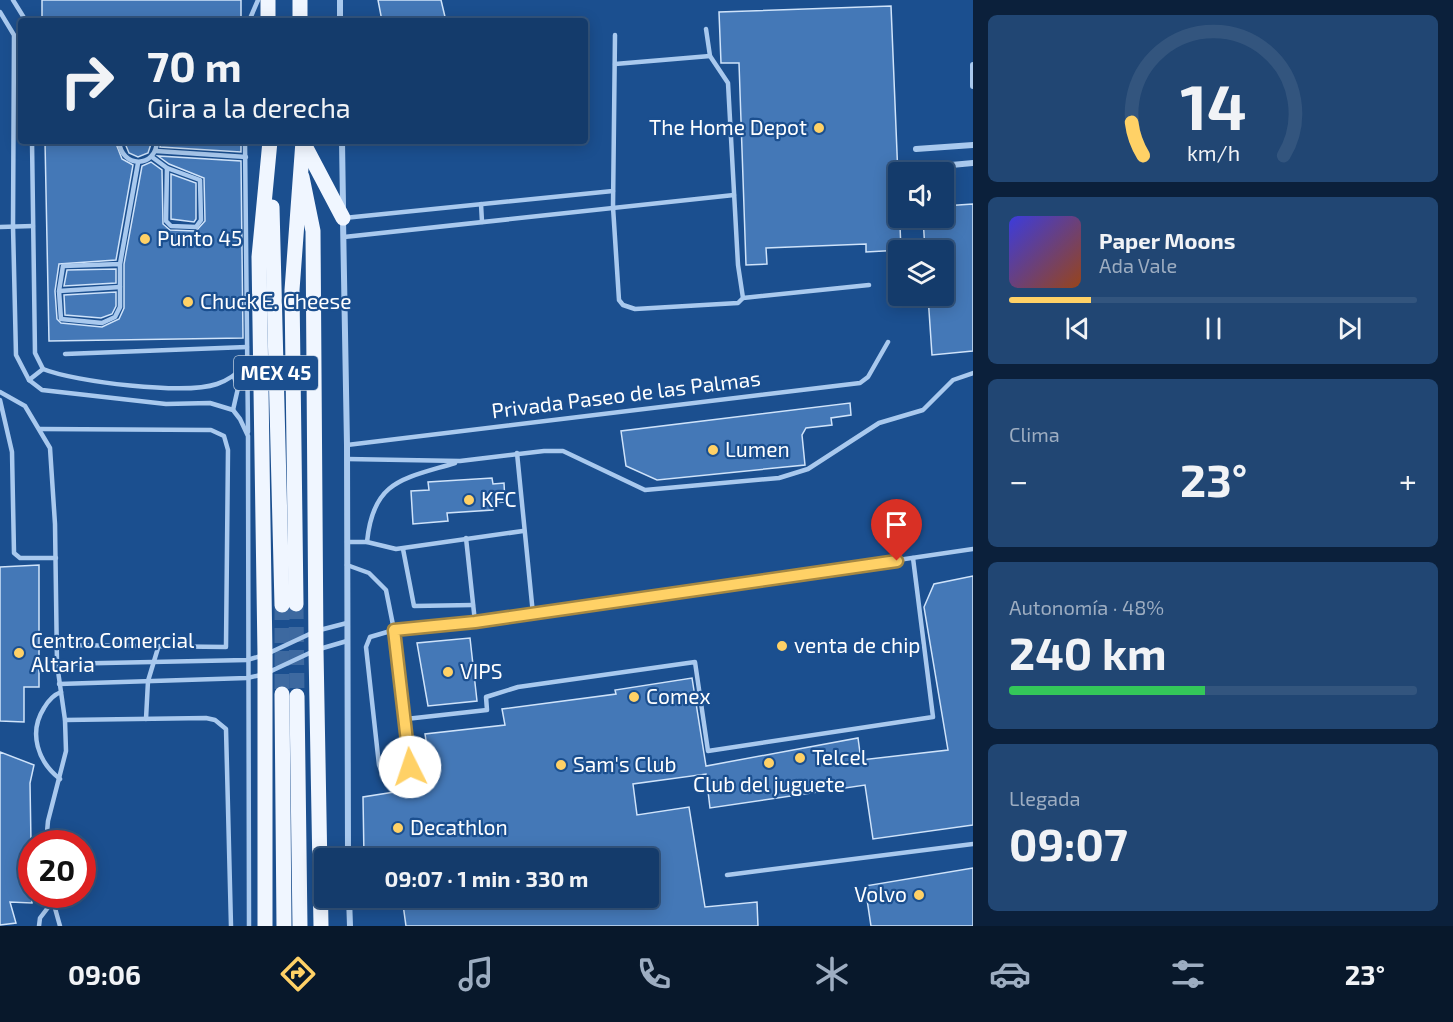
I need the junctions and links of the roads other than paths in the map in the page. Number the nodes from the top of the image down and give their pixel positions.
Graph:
1 (13, 0) edge
2 (258, 0) edge
3 (268, 0) edge
4 (300, 0) edge
5 (340, 0) edge
6 (0, 12) edge
7 (24, 18) edge
8 (250, 18) edge
9 (268, 18) edge
10 (300, 18) edge
11 (340, 18) edge
12 (706, 29) dead end
13 (615, 35) dead end
14 (710, 56) junction
15 (615, 64) junction
16 (973, 65) edge
17 (973, 83) edge
18 (32, 144) edge
19 (120, 144) edge
20 (157, 144) edge
21 (245, 144) edge
22 (270, 144) edge
23 (270, 144) edge
24 (303, 144) edge
25 (304, 144) edge
26 (342, 144) edge
27 (973, 145) edge
28 (916, 149) dead end
29 (156, 151) junction
30 (246, 157) junction
31 (152, 158) junction
32 (138, 163) junction
33 (973, 163) edge
34 (954, 165) edge
35 (167, 168) junction
36 (302, 177) junction
37 (613, 191) junction
38 (734, 195) junction
39 (481, 204) junction
40 (613, 207) junction
41 (343, 218) junction
42 (482, 222) junction
43 (13, 226) junction
44 (33, 226) junction
45 (0, 227) edge
46 (344, 237) junction
47 (253, 248) junction
48 (120, 264) junction
49 (869, 285) dead end
50 (120, 287) junction
51 (59, 291) junction
52 (742, 298) junction
53 (888, 342) dead end
54 (247, 347) junction
55 (65, 354) dead end
56 (254, 364) junction
57 (43, 369) junction
58 (973, 373) edge
59 (234, 377) junction
60 (29, 380) junction
61 (0, 392) edge
62 (0, 400) edge
63 (233, 410) junction
64 (40, 429) junction
65 (248, 436) junction
66 (347, 445) junction
67 (516, 453) junction
68 (347, 459) junction
69 (460, 461) junction
70 (523, 531) junction
71 (466, 537) junction
72 (347, 542) junction
73 (367, 542) junction
74 (403, 549) junction
75 (973, 549) edge
76 (56, 558) junction
77 (913, 558) junction
78 (347, 565) junction
79 (473, 605) junction
80 (533, 614) junction
81 (475, 622) junction
82 (347, 623) junction
83 (394, 630) junction
84 (316, 631) junction
85 (347, 641) junction
86 (56, 645) junction
87 (158, 648) junction
88 (316, 650) junction
89 (265, 655) junction
90 (247, 660) junction
91 (154, 662) junction
92 (57, 664) junction
93 (264, 674) junction
94 (247, 678) junction
95 (148, 681) junction
96 (59, 684) junction
97 (61, 692) junction
98 (146, 719) junction
99 (406, 719) junction
100 (65, 720) junction
101 (60, 780) junction
102 (47, 830) edge
103 (973, 844) edge
104 (348, 848) edge
105 (727, 875) dead end
106 (48, 908) edge
107 (55, 908) edge
108 (328, 908) edge
109 (349, 908) edge
110 (249, 913) junction
111 (265, 920) edge
112 (321, 925) edge
113 (39, 926) edge
114 (60, 926) edge
115 (231, 926) edge
116 (249, 926) edge
117 (284, 926) edge
118 (300, 926) edge
119 (350, 926) edge

1 - 7 lane
2 - 8 lane
3 - 9 main road
4 - 10 main road
5 - 11 street
6 - 43 lane
12 - 14 lane
13 - 15 lane
14 - 15 lane
14 - 38 lane
15 - 37 lane
16 - 17 street
18 - 44 lane
19 - 32 lane
20 - 29 lane
21 - 30 lane
22 - 47 main road
23 - 36 main road, MEX 45
24 - 36 main road, MEX 45
25 - 41 main road
26 - 41 street
27 - 28 street
29 - 30 lane
29 - 31 lane
30 - 47 lane
31 - 32 lane
31 - 35 lane
32 - 48 lane
33 - 34 street
35 - 35 lane
36 - 84 main road
37 - 39 lane
37 - 40 lane
38 - 40 lane
38 - 52 lane
39 - 41 lane
39 - 42 lane
40 - 42 lane
40 - 52 lane
41 - 46 street
42 - 46 lane
43 - 44 lane
43 - 45 lane
43 - 60 lane
44 - 57 lane
46 - 66 street
47 - 54 lane
47 - 56 main road
48 - 50 lane
48 - 51 lane
49 - 52 lane
50 - 51 lane
50 - 51 lane
53 - 66 lane, Privada Paseo de las Palmas
54 - 55 lane
54 - 56 lane
56 - 59 lane
56 - 65 lane
56 - 89 main road
57 - 59 lane
57 - 60 lane
58 - 67 lane
59 - 63 lane
60 - 63 lane
61 - 64 lane
62 - 76 lane
63 - 65 lane
64 - 76 lane
64 - 87 lane
65 - 90 lane
66 - 68 street
67 - 69 lane
67 - 70 lane
68 - 69 lane
68 - 72 street
69 - 73 lane
70 - 71 lane
70 - 80 lane
71 - 74 lane
71 - 79 lane
72 - 73 lane
72 - 78 street
73 - 74 lane
74 - 79 lane
75 - 77 lane
76 - 86 lane
77 - 80 lane
77 - 99 lane
78 - 82 street
78 - 83 lane
79 - 81 lane
80 - 81 lane
81 - 83 lane
82 - 84 lane
82 - 85 street
83 - 99 lane
83 - 99 lane
84 - 88 main road
84 - 89 lane
85 - 88 lane
85 - 104 street
86 - 87 lane
86 - 92 lane
87 - 91 lane
88 - 93 lane
88 - 112 main road
89 - 90 lane
89 - 93 main road
90 - 91 lane
90 - 94 lane
91 - 92 lane
91 - 95 lane
92 - 96 lane
93 - 94 lane
93 - 111 main road
94 - 95 lane
94 - 110 lane
95 - 96 lane
95 - 98 lane
96 - 97 lane
97 - 100 lane
97 - 101 lane
98 - 100 lane
98 - 115 lane
100 - 101 lane
101 - 102 lane
103 - 105 lane
106 - 113 lane
107 - 114 lane
108 - 112 main road
109 - 119 street
110 - 111 lane
110 - 116 lane
117 - 118 main road

